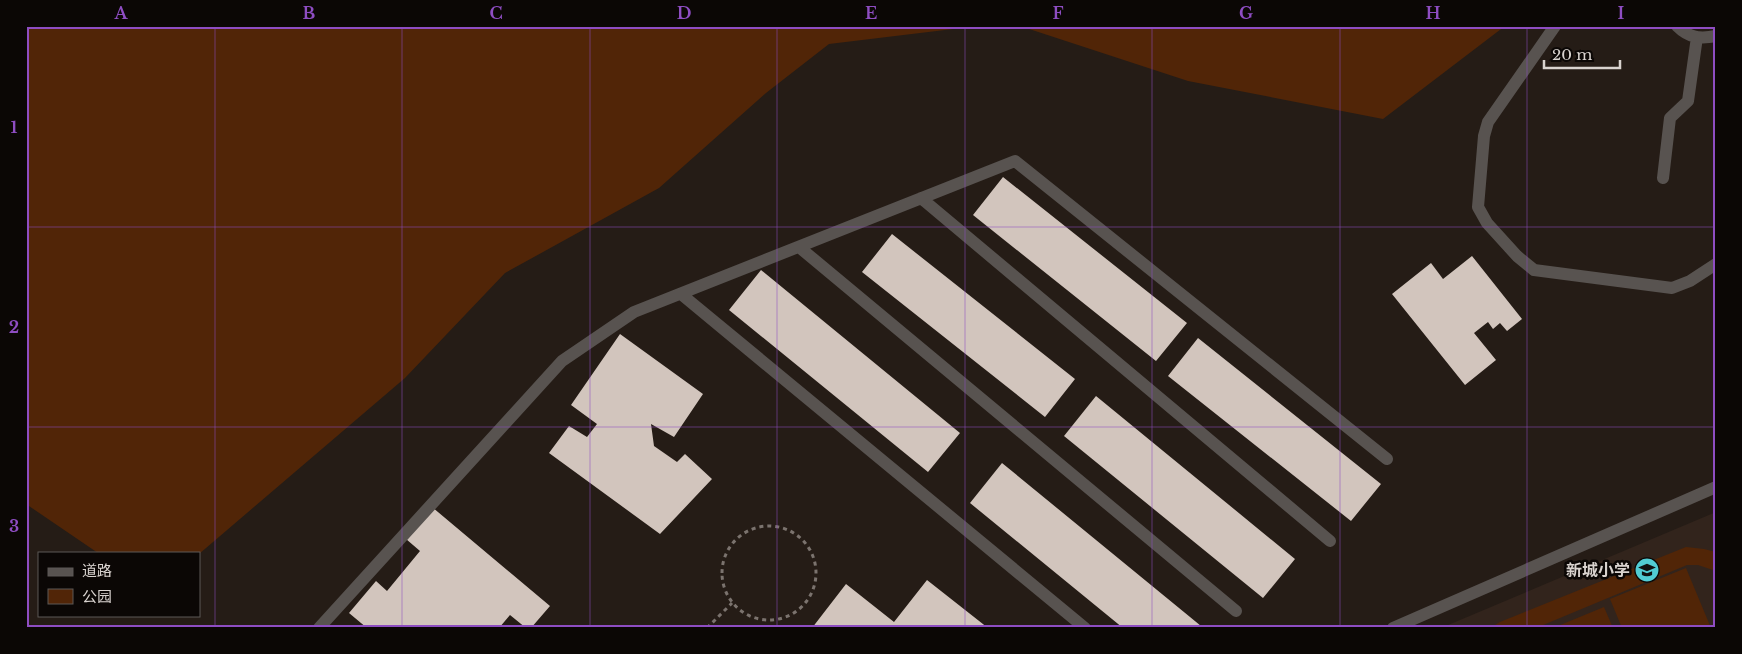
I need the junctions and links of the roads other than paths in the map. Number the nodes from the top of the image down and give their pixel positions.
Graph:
1 (1555, 26) edge
2 (1677, 26) edge
3 (1716, 36) edge
4 (1697, 37) junction
5 (1663, 178) dead end
6 (921, 198) junction
7 (799, 247) junction
8 (1716, 264) edge
9 (681, 294) junction
10 (1387, 459) dead end
11 (1716, 487) edge
12 (1330, 541) dead end
13 (1236, 611) dead end
14 (319, 628) edge
15 (1084, 628) edge
16 (1393, 628) edge

1 - 8 street
2 - 4 street
3 - 4 street
4 - 5 street
6 - 7 street
6 - 10 street
6 - 12 street
7 - 9 street
7 - 13 street
9 - 14 street
9 - 15 street
11 - 16 street

